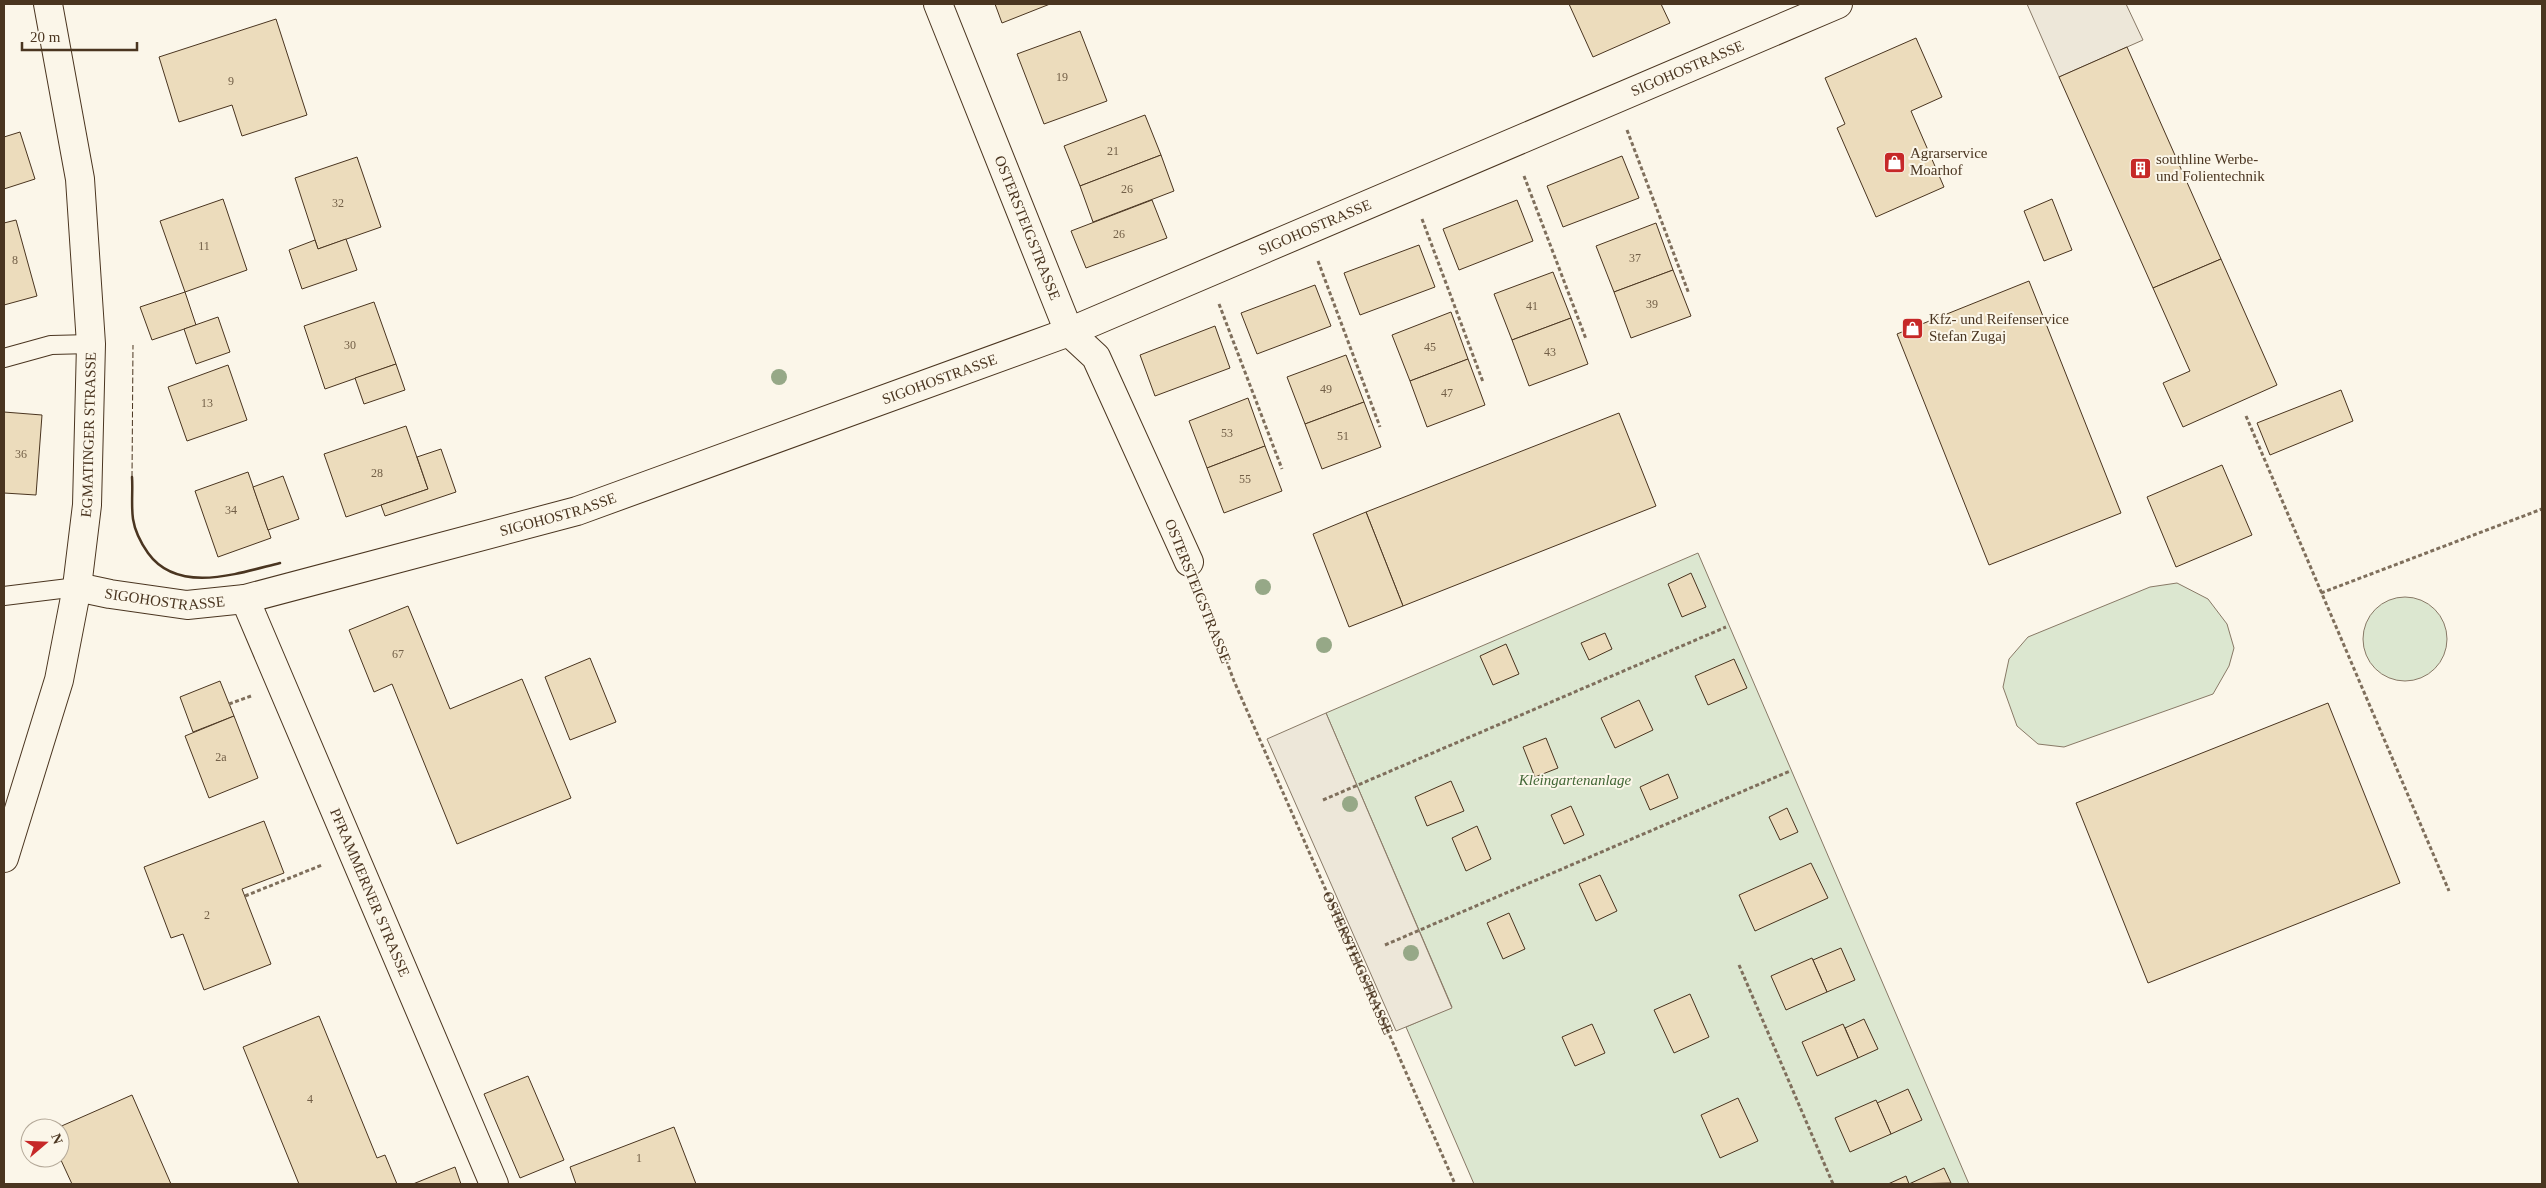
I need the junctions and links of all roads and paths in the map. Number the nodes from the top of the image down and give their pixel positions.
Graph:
1 (48, 4) edge
2 (938, 4) edge
3 (1838, 4) edge
4 (1616, 98) junction
5 (1512, 142) junction
6 (1306, 230) junction
7 (1432, 246) dead end
8 (1207, 273) junction
9 (1689, 294) dead end
10 (1069, 332) junction
11 (1586, 339) dead end
12 (91, 344) junction
13 (4, 358) edge
14 (1483, 382) dead end
15 (2246, 416) dead end
16 (1380, 427) dead end
17 (1282, 469) dead end
18 (2542, 509) edge
19 (1189, 562) joint
20 (77, 587) junction
21 (2321, 593) junction
22 (4, 596) edge
23 (246, 599) junction
24 (1726, 627) dead end
25 (1790, 771) dead end
26 (1323, 800) dead end
27 (353, 852) junction
28 (4, 858) edge
29 (2449, 890) dead end
30 (245, 896) dead end
31 (1385, 945) dead end
32 (1739, 965) dead end
33 (494, 1184) edge
34 (1455, 1184) edge
35 (1833, 1184) edge

1 - 12 street, EGMATINGER STRASSE
2 - 10 street, OSTERSTEIGSTRASSE
3 - 4 street, SIGOHOSTRASSE
4 - 5 street, SIGOHOSTRASSE
4 - 9 path
5 - 6 street, SIGOHOSTRASSE
5 - 11 path
6 - 8 street, SIGOHOSTRASSE
6 - 16 path
7 - 14 path
8 - 10 street, SIGOHOSTRASSE
8 - 17 path
10 - 19 street, OSTERSTEIGSTRASSE
10 - 23 street, SIGOHOSTRASSE
12 - 13 lane
12 - 20 street, EGMATINGER STRASSE
15 - 21 path
18 - 21 path
19 - 34 path, OSTERSTEIGSTRASSE
20 - 22 lane, SIGOHOSTRASSE
20 - 23 street, SIGOHOSTRASSE
20 - 28 street, EGMATINGER STRASSE
21 - 29 path
23 - 27 street, PFRAMMERNER STRASSE
24 - 26 path
25 - 31 path
27 - 30 path
27 - 33 street, PFRAMMERNER STRASSE
32 - 35 path

